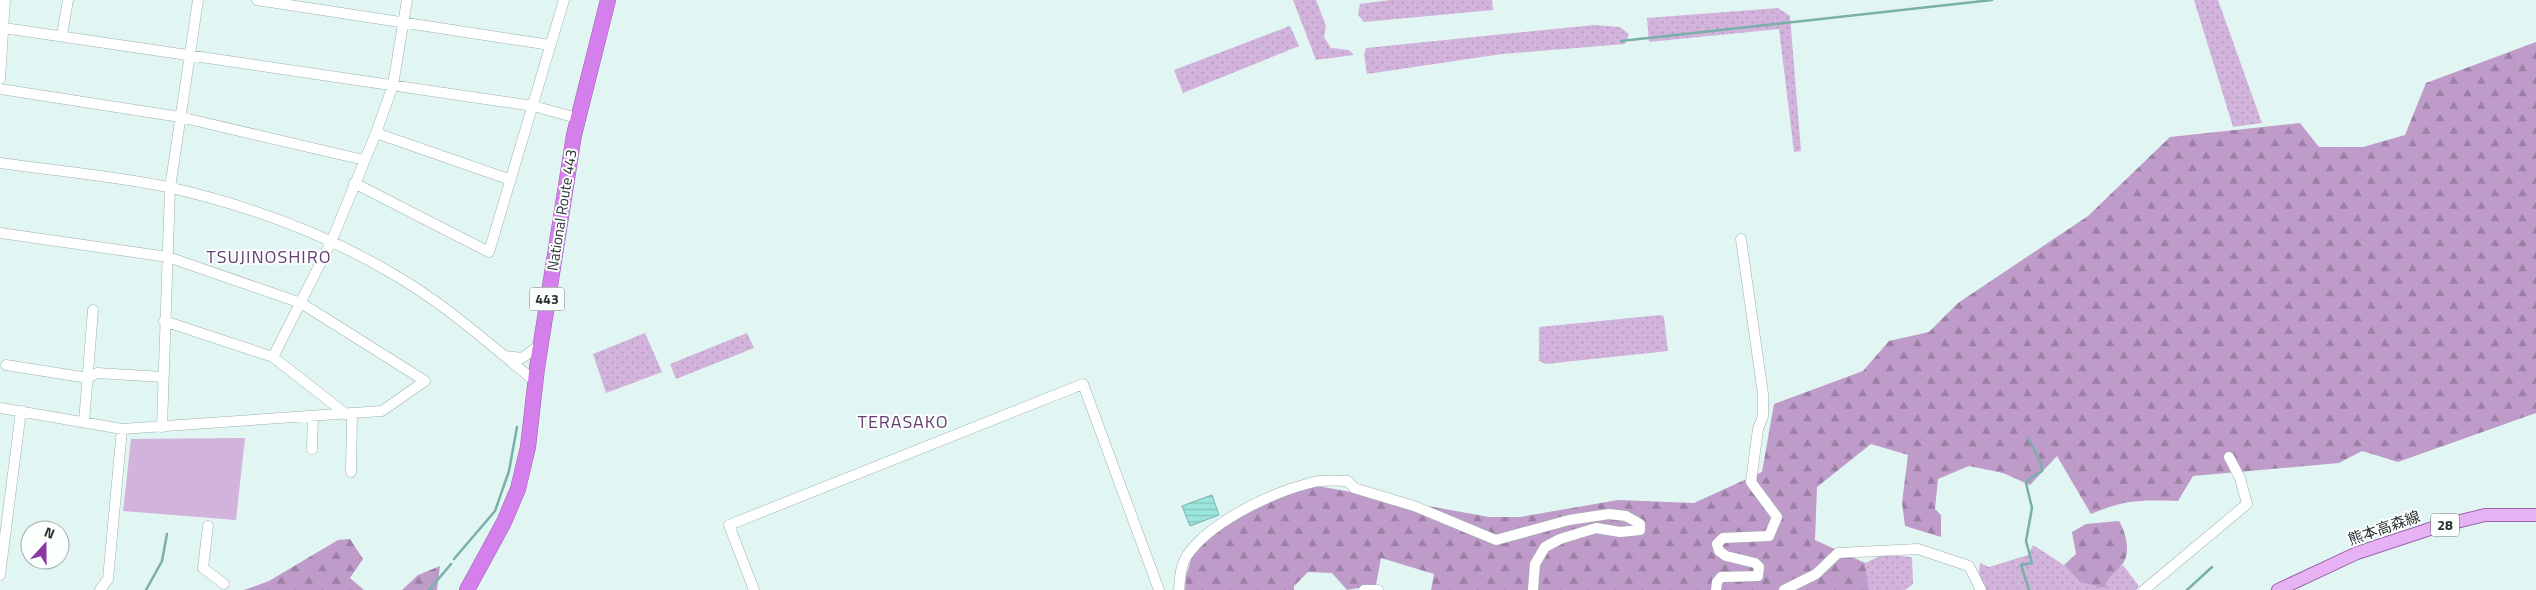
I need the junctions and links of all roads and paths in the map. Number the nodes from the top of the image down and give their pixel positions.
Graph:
1 (5, 0) edge
2 (68, 0) edge
3 (198, 0) edge
4 (263, 0) edge
5 (407, 0) edge
6 (564, 0) edge
7 (608, 0) edge
8 (404, 23) junction
9 (4, 28) junction
10 (62, 35) junction
11 (550, 45) junction
12 (191, 54) junction
13 (0, 79) edge
14 (393, 85) junction
15 (0, 90) edge
16 (533, 106) junction
17 (180, 117) junction
18 (577, 118) junction
19 (376, 132) junction
20 (364, 160) junction
21 (0, 163) edge
22 (511, 180) junction
23 (354, 183) junction
24 (170, 188) junction
25 (0, 233) edge
26 (1740, 239) dead end
27 (332, 240) junction
28 (168, 258) junction
29 (301, 303) junction
30 (92, 310) dead end
31 (164, 321) junction
32 (540, 345) junction
33 (504, 356) junction
34 (273, 357) junction
35 (6, 365) dead end
36 (163, 376) junction
37 (88, 378) junction
38 (535, 381) junction
39 (0, 408) edge
40 (21, 411) junction
41 (349, 414) junction
42 (313, 416) junction
43 (84, 422) junction
44 (162, 426) junction
45 (122, 429) junction
46 (312, 449) dead end
47 (2229, 457) dead end
48 (351, 472) dead end
49 (2536, 515) edge
50 (208, 526) dead end
51 (0, 575) edge
52 (224, 584) dead end
53 (100, 590) edge
54 (467, 590) edge
55 (754, 590) edge
56 (1159, 590) edge
57 (1179, 590) edge
58 (1364, 590) edge
59 (1378, 590) edge
60 (1533, 590) edge
61 (1716, 590) edge
62 (1784, 590) edge
63 (1981, 590) edge
64 (2144, 590) edge
65 (2278, 590) edge

1 - 9 street
2 - 10 street
3 - 12 street
4 - 8 street
5 - 8 street
6 - 11 street
7 - 18 highway, National Route 443 / 443
8 - 11 street
8 - 14 street
9 - 10 street
9 - 13 street
10 - 12 street
11 - 16 street
12 - 14 street
12 - 17 street
14 - 16 street
14 - 19 street
15 - 17 street
16 - 18 street
16 - 22 street
17 - 20 street
17 - 24 street
18 - 32 highway, National Route 443 / 443
19 - 20 street
19 - 22 street
20 - 23 street
21 - 24 street
22 - 23 street
23 - 27 street
24 - 27 street
24 - 28 street
25 - 28 street
26 - 61 street
27 - 29 street
27 - 33 street
28 - 29 street
28 - 31 street
29 - 34 street
29 - 41 street
30 - 37 street
31 - 34 street
31 - 36 street
32 - 33 street
32 - 38 highway, National Route 443 / 443
33 - 38 street
34 - 41 street
35 - 37 street
36 - 37 street
36 - 44 street
37 - 43 street
38 - 54 highway, National Route 443 / 443
39 - 40 street
40 - 43 street
40 - 51 street
41 - 42 street
41 - 48 street
42 - 44 street
42 - 46 street
43 - 45 street
44 - 45 street
45 - 53 street
47 - 64 street
49 - 65 main road, 熊本高森線 / 28
50 - 52 street
55 - 56 street
57 - 60 street
58 - 59 street
62 - 63 street

